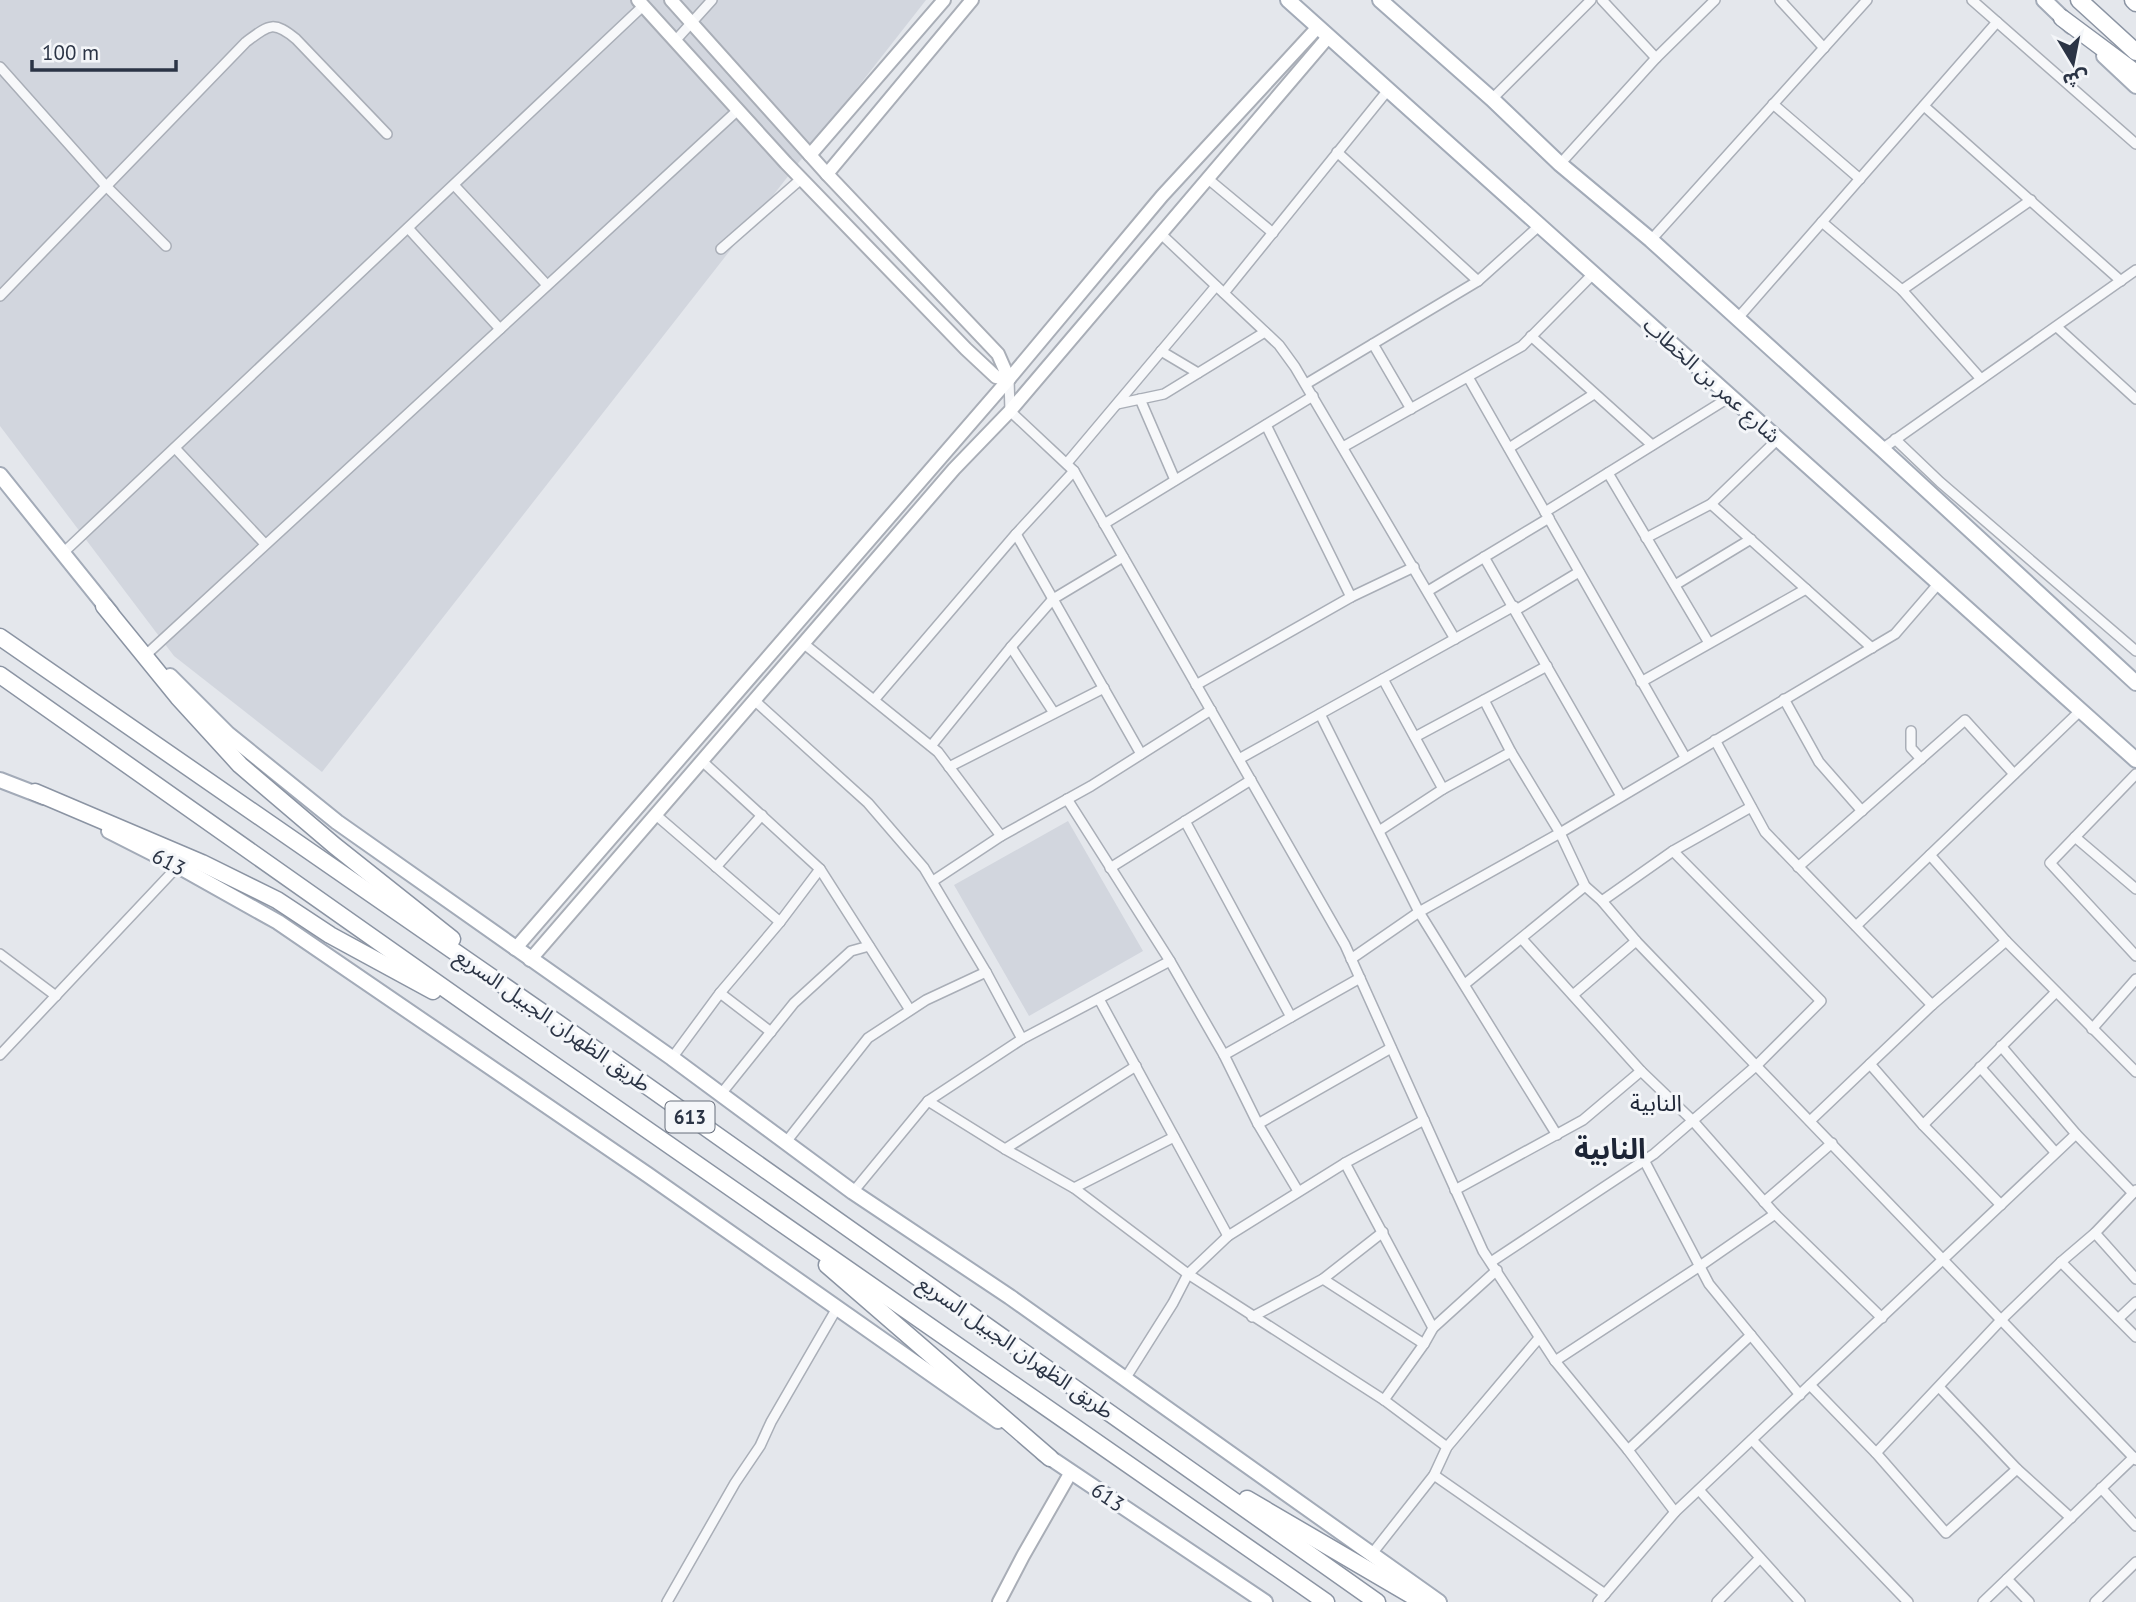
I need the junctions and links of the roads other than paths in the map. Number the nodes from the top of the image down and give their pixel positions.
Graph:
1 (671, 0) edge
2 (712, 0) edge
3 (944, 0) edge
4 (972, 0) edge
5 (1288, 0) edge
6 (1380, 0) edge
7 (1591, 0) edge
8 (1602, 0) edge
9 (1715, 0) edge
10 (1780, 0) edge
11 (1867, 0) edge
12 (1972, 0) edge
13 (2044, 0) edge
14 (2079, 0) edge
15 (641, 3) edge
16 (2062, 18) junction
17 (691, 22) junction
18 (1997, 22) junction
19 (1324, 32) junction
20 (675, 41) junction
21 (1824, 48) junction
22 (2136, 52) edge
23 (1656, 58) junction
24 (0, 67) edge
25 (2136, 72) edge
26 (2136, 86) edge
27 (1388, 90) junction
28 (1492, 99) junction
29 (1773, 104) junction
30 (1924, 106) junction
31 (738, 110) junction
32 (387, 134) dead end
33 (2136, 144) edge
34 (1337, 152) junction
35 (810, 155) junction
36 (1560, 164) junction
37 (827, 174) junction
38 (1207, 178) junction
39 (801, 179) junction
40 (1860, 179) junction
41 (454, 185) junction
42 (106, 186) junction
43 (2031, 200) junction
44 (1822, 222) junction
45 (1539, 226) junction
46 (408, 228) junction
47 (1160, 233) junction
48 (1273, 233) junction
49 (1651, 240) junction
50 (166, 246) dead end
51 (721, 249) dead end
52 (2136, 271) edge
53 (1593, 274) junction
54 (1478, 281) junction
55 (2121, 281) junction
56 (547, 285) junction
57 (1216, 286) junction
58 (1902, 290) junction
59 (1224, 293) junction
60 (0, 296) edge
61 (1738, 318) junction
62 (2057, 327) junction
63 (500, 329) junction
64 (1265, 332) junction
65 (1531, 336) junction
66 (1373, 344) junction
67 (1161, 351) junction
68 (1198, 373) junction
69 (1468, 377) junction
70 (1009, 379) junction
71 (1981, 379) junction
72 (1306, 384) junction
73 (1594, 394) junction
74 (1313, 396) junction
75 (1730, 397) junction
76 (1140, 399) junction
77 (2136, 399) edge
78 (1117, 404) junction
79 (1410, 409) junction
80 (1010, 411) junction
81 (1266, 425) junction
82 (1778, 439) junction
83 (1895, 439) junction
84 (1652, 445) junction
85 (1343, 447) junction
86 (175, 448) junction
87 (1508, 448) junction
88 (1882, 449) junction
89 (1070, 467) junction
90 (1608, 473) junction
91 (0, 475) edge
92 (1175, 480) junction
93 (1711, 504) junction
94 (1547, 515) junction
95 (1104, 524) junction
96 (1016, 534) junction
97 (1646, 538) junction
98 (1751, 539) junction
99 (265, 544) junction
100 (64, 553) junction
101 (1123, 557) junction
102 (1484, 557) junction
103 (1414, 567) junction
104 (1579, 572) junction
105 (1939, 583) junction
106 (1675, 585) junction
107 (1806, 589) junction
108 (1428, 591) junction
109 (1351, 597) junction
110 (1053, 599) junction
111 (104, 606) junction
112 (1515, 608) junction
113 (0, 637) edge
114 (1455, 639) junction
115 (803, 643) junction
116 (1709, 643) junction
117 (1011, 647) junction
118 (1872, 648) junction
119 (2136, 651) edge
120 (148, 653) junction
121 (1547, 666) junction
122 (0, 675) edge
123 (1382, 679) junction
124 (1641, 682) junction
125 (2136, 683) edge
126 (1196, 685) junction
127 (1104, 688) junction
128 (1484, 699) junction
129 (1784, 699) junction
130 (754, 700) junction
131 (874, 700) junction
132 (1211, 710) junction
133 (2081, 710) junction
134 (1055, 713) junction
135 (1320, 714) junction
136 (1911, 731) dead end
137 (1415, 737) junction
138 (1715, 740) junction
139 (931, 746) junction
140 (1511, 752) junction
141 (1142, 754) junction
142 (1685, 757) junction
143 (1239, 759) junction
144 (1922, 759) junction
145 (2136, 760) edge
146 (702, 761) junction
147 (949, 767) junction
148 (2014, 774) junction
149 (2136, 774) edge
150 (0, 780) edge
151 (1251, 780) junction
152 (1443, 789) junction
153 (35, 792) junction
154 (1621, 796) junction
155 (1067, 799) junction
156 (1751, 807) junction
157 (1862, 811) junction
158 (656, 815) junction
159 (762, 815) junction
160 (1185, 821) junction
161 (1379, 831) junction
162 (1560, 833) junction
163 (615, 834) junction
164 (1001, 836) junction
165 (2075, 837) junction
166 (629, 846) junction
167 (1672, 851) junction
168 (1930, 855) junction
169 (178, 866) junction
170 (716, 867) junction
171 (1798, 867) junction
172 (1110, 868) junction
173 (820, 869) junction
174 (933, 881) junction
175 (1586, 886) junction
176 (2136, 889) edge
177 (1602, 901) junction
178 (1419, 912) junction
179 (780, 922) junction
180 (1856, 926) junction
181 (1522, 939) junction
182 (1636, 941) junction
183 (2006, 941) junction
184 (869, 946) junction
185 (515, 948) junction
186 (0, 954) edge
187 (2136, 956) edge
188 (1351, 959) junction
189 (530, 960) junction
190 (1170, 961) junction
191 (986, 972) junction
192 (1360, 978) junction
193 (2136, 979) edge
194 (1465, 984) junction
195 (2056, 992) junction
196 (720, 993) junction
197 (1573, 995) junction
198 (56, 996) junction
199 (1098, 999) junction
200 (1933, 1005) junction
201 (910, 1010) junction
202 (1292, 1017) junction
203 (498, 1026) junction
204 (2092, 1029) junction
205 (771, 1032) junction
206 (575, 1035) junction
207 (1022, 1039) junction
208 (2001, 1046) junction
209 (1391, 1048) junction
210 (0, 1055) edge
211 (1224, 1055) junction
212 (672, 1058) junction
213 (1870, 1064) junction
214 (1757, 1065) junction
215 (1136, 1066) junction
216 (1980, 1067) junction
217 (1641, 1071) junction
218 (2136, 1072) edge
219 (721, 1094) junction
220 (928, 1101) junction
221 (1424, 1120) junction
222 (1693, 1121) junction
223 (1810, 1121) junction
224 (1258, 1124) junction
225 (1923, 1125) junction
226 (2076, 1134) junction
227 (1556, 1135) junction
228 (1174, 1138) junction
229 (786, 1142) junction
230 (1832, 1143) junction
231 (1005, 1149) junction
232 (2055, 1152) junction
233 (1644, 1160) junction
234 (1345, 1163) junction
235 (1074, 1188) junction
236 (1455, 1190) junction
237 (1298, 1191) junction
238 (853, 1192) junction
239 (2135, 1192) edge
240 (1764, 1202) junction
241 (2001, 1205) junction
242 (761, 1208) junction
243 (1775, 1214) junction
244 (1383, 1232) junction
245 (2095, 1233) junction
246 (1228, 1236) junction
247 (1944, 1260) junction
248 (2061, 1262) junction
249 (1494, 1266) junction
250 (1700, 1266) junction
251 (1188, 1274) junction
252 (1323, 1279) junction
253 (2136, 1279) edge
254 (2136, 1302) edge
255 (837, 1308) junction
256 (1252, 1317) junction
257 (1882, 1318) junction
258 (2002, 1319) junction
259 (2118, 1319) junction
260 (1433, 1328) junction
261 (1751, 1335) junction
262 (2136, 1337) edge
263 (1539, 1338) junction
264 (1424, 1344) junction
265 (1555, 1360) junction
266 (1125, 1379) junction
267 (1811, 1385) junction
268 (1939, 1387) junction
269 (1800, 1395) junction
270 (1384, 1400) junction
271 (1752, 1440) junction
272 (1152, 1443) junction
273 (1447, 1447) junction
274 (1628, 1450) junction
275 (1876, 1452) junction
276 (1050, 1458) junction
277 (2135, 1458) edge
278 (2017, 1469) junction
279 (1071, 1472) junction
280 (1434, 1475) junction
281 (2101, 1488) junction
282 (1699, 1490) junction
283 (1675, 1512) junction
284 (2071, 1518) junction
285 (2136, 1526) edge
286 (1371, 1555) junction
287 (1760, 1558) junction
288 (2136, 1562) edge
289 (2007, 1578) junction
290 (1602, 1598) edge
291 (667, 1602) edge
292 (999, 1602) edge
293 (1265, 1602) edge
294 (1325, 1602) edge
295 (1377, 1602) edge
296 (1423, 1602) edge
297 (1438, 1602) edge
298 (1717, 1602) edge
299 (1800, 1602) edge
300 (1908, 1602) edge
301 (1983, 1602) edge
302 (2029, 1602) edge
303 (2095, 1602) edge

1 - 17 street
2 - 17 street
3 - 35 street
4 - 37 street
5 - 19 main road, شارع عمر بن الخطاب
6 - 28 main road
7 - 28 street
8 - 23 street
9 - 23 street
10 - 21 street
11 - 21 street
12 - 18 street
13 - 16 main road
14 - 22 highway
15 - 20 street
15 - 41 street
16 - 25 highway
16 - 26 main road
17 - 20 street
17 - 35 street
18 - 30 street
18 - 33 street
19 - 27 main road, شارع عمر بن الخطاب
19 - 38 street
19 - 70 street
20 - 31 street
21 - 29 street
23 - 36 street
24 - 42 street
27 - 34 street
27 - 45 main road, شارع عمر بن الخطاب
28 - 36 main road
29 - 40 street
29 - 49 street
30 - 40 street
30 - 43 street
31 - 39 street
31 - 56 street
32 - 42 street
34 - 48 street
34 - 54 street
35 - 37 street
36 - 49 main road
37 - 70 street
38 - 47 street
38 - 48 street
39 - 51 street
39 - 70 street
40 - 44 street
41 - 46 street
41 - 56 street
42 - 50 street
42 - 60 street
43 - 55 street
43 - 58 street
44 - 58 street
44 - 61 street
45 - 53 main road, شارع عمر بن الخطاب
45 - 54 street
46 - 63 street
46 - 86 street
47 - 57 street
47 - 80 street
48 - 59 street
49 - 61 main road
52 - 55 street
53 - 65 street
53 - 75 main road, شارع عمر بن الخطاب
54 - 66 street
55 - 62 street
56 - 63 street
57 - 59 street
57 - 67 street
58 - 71 street
59 - 64 street
61 - 88 main road
62 - 71 street
62 - 77 street
63 - 99 street
64 - 68 street
64 - 72 street
65 - 69 street
65 - 73 street
66 - 72 street
66 - 79 street
67 - 68 street
67 - 78 street
68 - 76 street
69 - 79 street
69 - 87 street
70 - 80 street
70 - 163 street
71 - 83 street
72 - 74 street
73 - 84 street
73 - 87 street
74 - 81 street
74 - 85 street
75 - 82 main road, شارع عمر بن الخطاب
75 - 84 street
76 - 78 street
76 - 92 street
78 - 89 street
79 - 85 street
80 - 89 street
80 - 115 street
81 - 92 street
81 - 109 street
82 - 93 street
82 - 105 main road, شارع عمر بن الخطاب
83 - 88 street
83 - 119 street
84 - 90 street
85 - 103 street
86 - 99 street
86 - 100 street
87 - 94 street
88 - 125 main road
89 - 95 street
89 - 96 street
90 - 94 street
90 - 97 street
91 - 100 main road
92 - 95 street
93 - 97 street
93 - 98 street
94 - 102 street
94 - 104 street
95 - 101 street
96 - 110 street
96 - 131 street
97 - 106 street
98 - 106 street
98 - 107 street
99 - 120 street
100 - 111 main road
101 - 110 street
101 - 126 street
102 - 108 street
102 - 112 street
103 - 108 street
103 - 109 street
104 - 112 street
104 - 124 street
105 - 118 street
105 - 133 main road, شارع عمر بن الخطاب
106 - 116 street
107 - 116 street
107 - 118 street
108 - 114 street
109 - 126 street
110 - 117 street
110 - 127 street
111 - 120 main road
111 - 206 highway
112 - 114 street
112 - 121 street
113 - 206 highway, طريق الظهران الجبيل السريع / 613
114 - 123 street
115 - 130 street
115 - 131 street
116 - 124 street
117 - 134 street
117 - 139 street
118 - 129 street
120 - 185 main road
121 - 128 street
121 - 154 street
122 - 203 highway, طريق الظهران الجبيل السريع / 613
123 - 135 street
123 - 137 street
124 - 142 street
126 - 132 street
127 - 134 street
127 - 141 street
128 - 137 street
128 - 140 street
129 - 138 street
129 - 157 street
130 - 146 street
130 - 174 street
131 - 139 street
132 - 141 street
132 - 143 street
133 - 145 main road, شارع عمر بن الخطاب
133 - 148 street
134 - 147 street
135 - 143 street
135 - 161 street
136 - 144 street
137 - 152 street
138 - 142 street
138 - 156 street
139 - 147 street
140 - 152 street
140 - 162 street
141 - 155 street
142 - 154 street
143 - 151 street
144 - 148 street
144 - 157 street
146 - 158 street
146 - 159 street
147 - 164 street
148 - 168 street
149 - 165 street
150 - 153 main road, 613
151 - 160 street
151 - 188 street
152 - 161 street
153 - 169 main road, 613
153 - 203 highway
154 - 162 street
155 - 164 street
155 - 172 street
156 - 167 street
156 - 171 street
157 - 171 street
158 - 166 street
158 - 170 street
159 - 170 street
159 - 173 street
160 - 172 street
160 - 202 street
161 - 178 street
162 - 175 street
162 - 178 street
163 - 166 street
163 - 185 street
164 - 174 street
165 - 176 street
165 - 187 street
166 - 189 street
167 - 177 street
167 - 214 street
168 - 180 street
168 - 183 street
169 - 198 street
169 - 255 main road, 613
170 - 179 street
171 - 180 street
172 - 190 street
173 - 179 street
173 - 184 street
174 - 191 street
175 - 177 street
175 - 181 street
177 - 182 street
178 - 188 street
178 - 194 street
179 - 196 street
180 - 200 street
181 - 194 street
181 - 197 street
182 - 197 street
182 - 214 street
183 - 195 street
183 - 200 street
184 - 201 street
184 - 205 street
185 - 189 main road
186 - 198 street
188 - 192 street
189 - 212 main road
190 - 199 street
190 - 211 street
191 - 201 street
191 - 207 street
192 - 202 street
192 - 209 street
193 - 204 street
194 - 227 street
195 - 204 street
195 - 208 street
196 - 205 street
196 - 212 street
197 - 217 street
198 - 210 street
199 - 207 street
199 - 215 street
200 - 213 street
201 - 229 street
202 - 211 street
203 - 242 highway, طريق الظهران الجبيل السريع / 613
204 - 218 street
205 - 219 street
206 - 272 highway, طريق الظهران الجبيل السريع / 613
207 - 220 street
208 - 216 street
208 - 226 street
209 - 221 street
209 - 224 street
211 - 224 street
212 - 219 main road
213 - 223 street
213 - 225 street
214 - 222 street
214 - 223 street
215 - 228 street
215 - 231 street
216 - 225 street
216 - 232 street
217 - 222 street
217 - 227 street
219 - 229 main road
220 - 231 street
220 - 238 street
221 - 234 street
221 - 236 street
222 - 233 street
222 - 240 street
223 - 230 street
224 - 237 street
225 - 241 street
226 - 232 street
226 - 239 street
227 - 236 street
228 - 235 street
228 - 246 street
229 - 238 main road
230 - 240 street
230 - 247 street
231 - 235 street
232 - 241 street
233 - 249 street
233 - 250 street
234 - 237 street
234 - 244 street
235 - 251 street
236 - 249 street
237 - 246 street
238 - 266 main road
239 - 245 street
240 - 243 street
241 - 247 street
242 - 276 highway
242 - 294 highway, طريق الظهران الجبيل السريع / 613
243 - 250 street
243 - 257 street
244 - 252 street
244 - 260 street
245 - 248 street
245 - 253 street
246 - 251 street
247 - 257 street
247 - 258 street
248 - 258 street
248 - 259 street
249 - 260 street
249 - 263 street
250 - 261 street
250 - 265 street
251 - 256 street
251 - 266 street
252 - 256 street
252 - 264 street
254 - 259 street
255 - 276 main road, 613
255 - 291 street
256 - 270 street
257 - 267 street
258 - 268 street
258 - 277 street
259 - 262 street
260 - 264 street
261 - 269 street
261 - 274 street
263 - 265 street
263 - 273 street
264 - 270 street
265 - 274 street
266 - 286 main road
267 - 269 street
267 - 275 street
268 - 275 street
268 - 278 street
269 - 271 street
270 - 273 street
271 - 282 street
271 - 300 street
272 - 295 highway, طريق الظهران الجبيل السريع / 613
272 - 296 highway
273 - 280 street
274 - 283 street
275 - 278 street
276 - 279 main road, 613
277 - 281 street
278 - 284 street
279 - 292 street
279 - 293 main road, 613
280 - 286 street
280 - 290 street
281 - 284 street
281 - 285 street
282 - 283 street
282 - 287 street
283 - 290 street
284 - 289 street
286 - 297 main road
287 - 298 street
287 - 299 street
288 - 303 street
289 - 301 street
289 - 302 street

